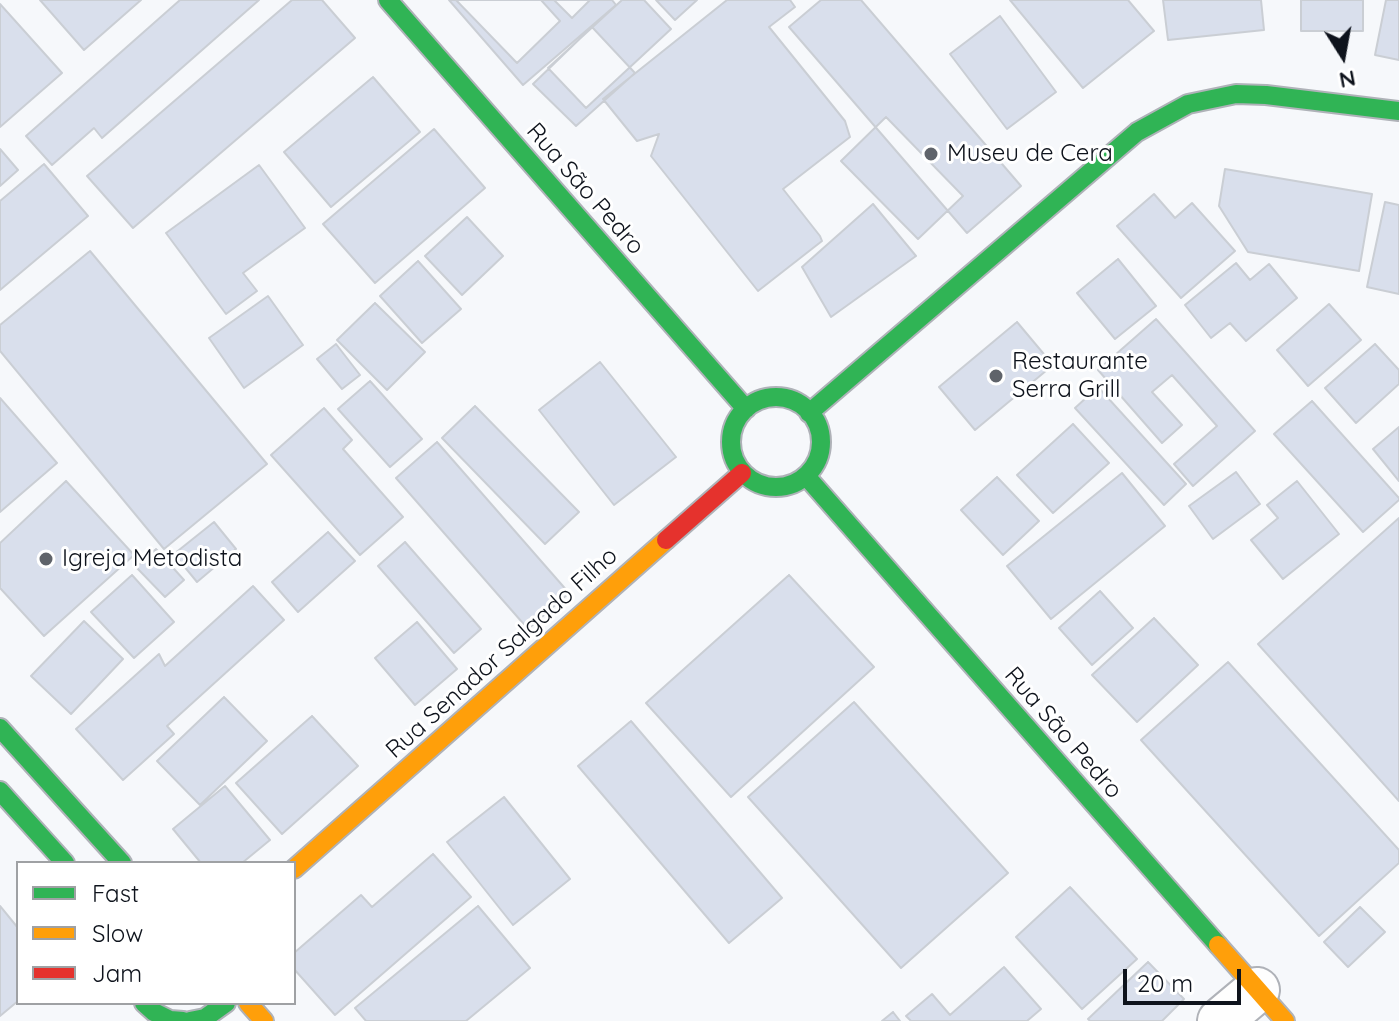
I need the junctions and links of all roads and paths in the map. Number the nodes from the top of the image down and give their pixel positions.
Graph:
1 (388, 0) edge
2 (1399, 111) edge
3 (746, 409) junction
4 (809, 413) junction
5 (742, 473) junction
6 (806, 476) junction
7 (0, 728) edge
8 (0, 791) edge
9 (63, 861) edge
10 (120, 861) edge
11 (296, 867) edge
12 (224, 1005) edge
13 (250, 1005) edge
14 (137, 1006) edge
15 (1271, 1006) edge
16 (201, 1020) edge
17 (183, 1021) edge
18 (264, 1021) edge
19 (1220, 1021) edge

1 - 3 main road, Rua São Pedro
2 - 4 main road
3 - 4 main road
3 - 5 main road
4 - 6 main road
5 - 6 main road
5 - 11 main road, Rua Senador Salgado Filho
6 - 15 main road, Rua São Pedro
7 - 10 main road
8 - 9 main road
12 - 16 main road
13 - 18 main road
14 - 17 main road
15 - 19 street

